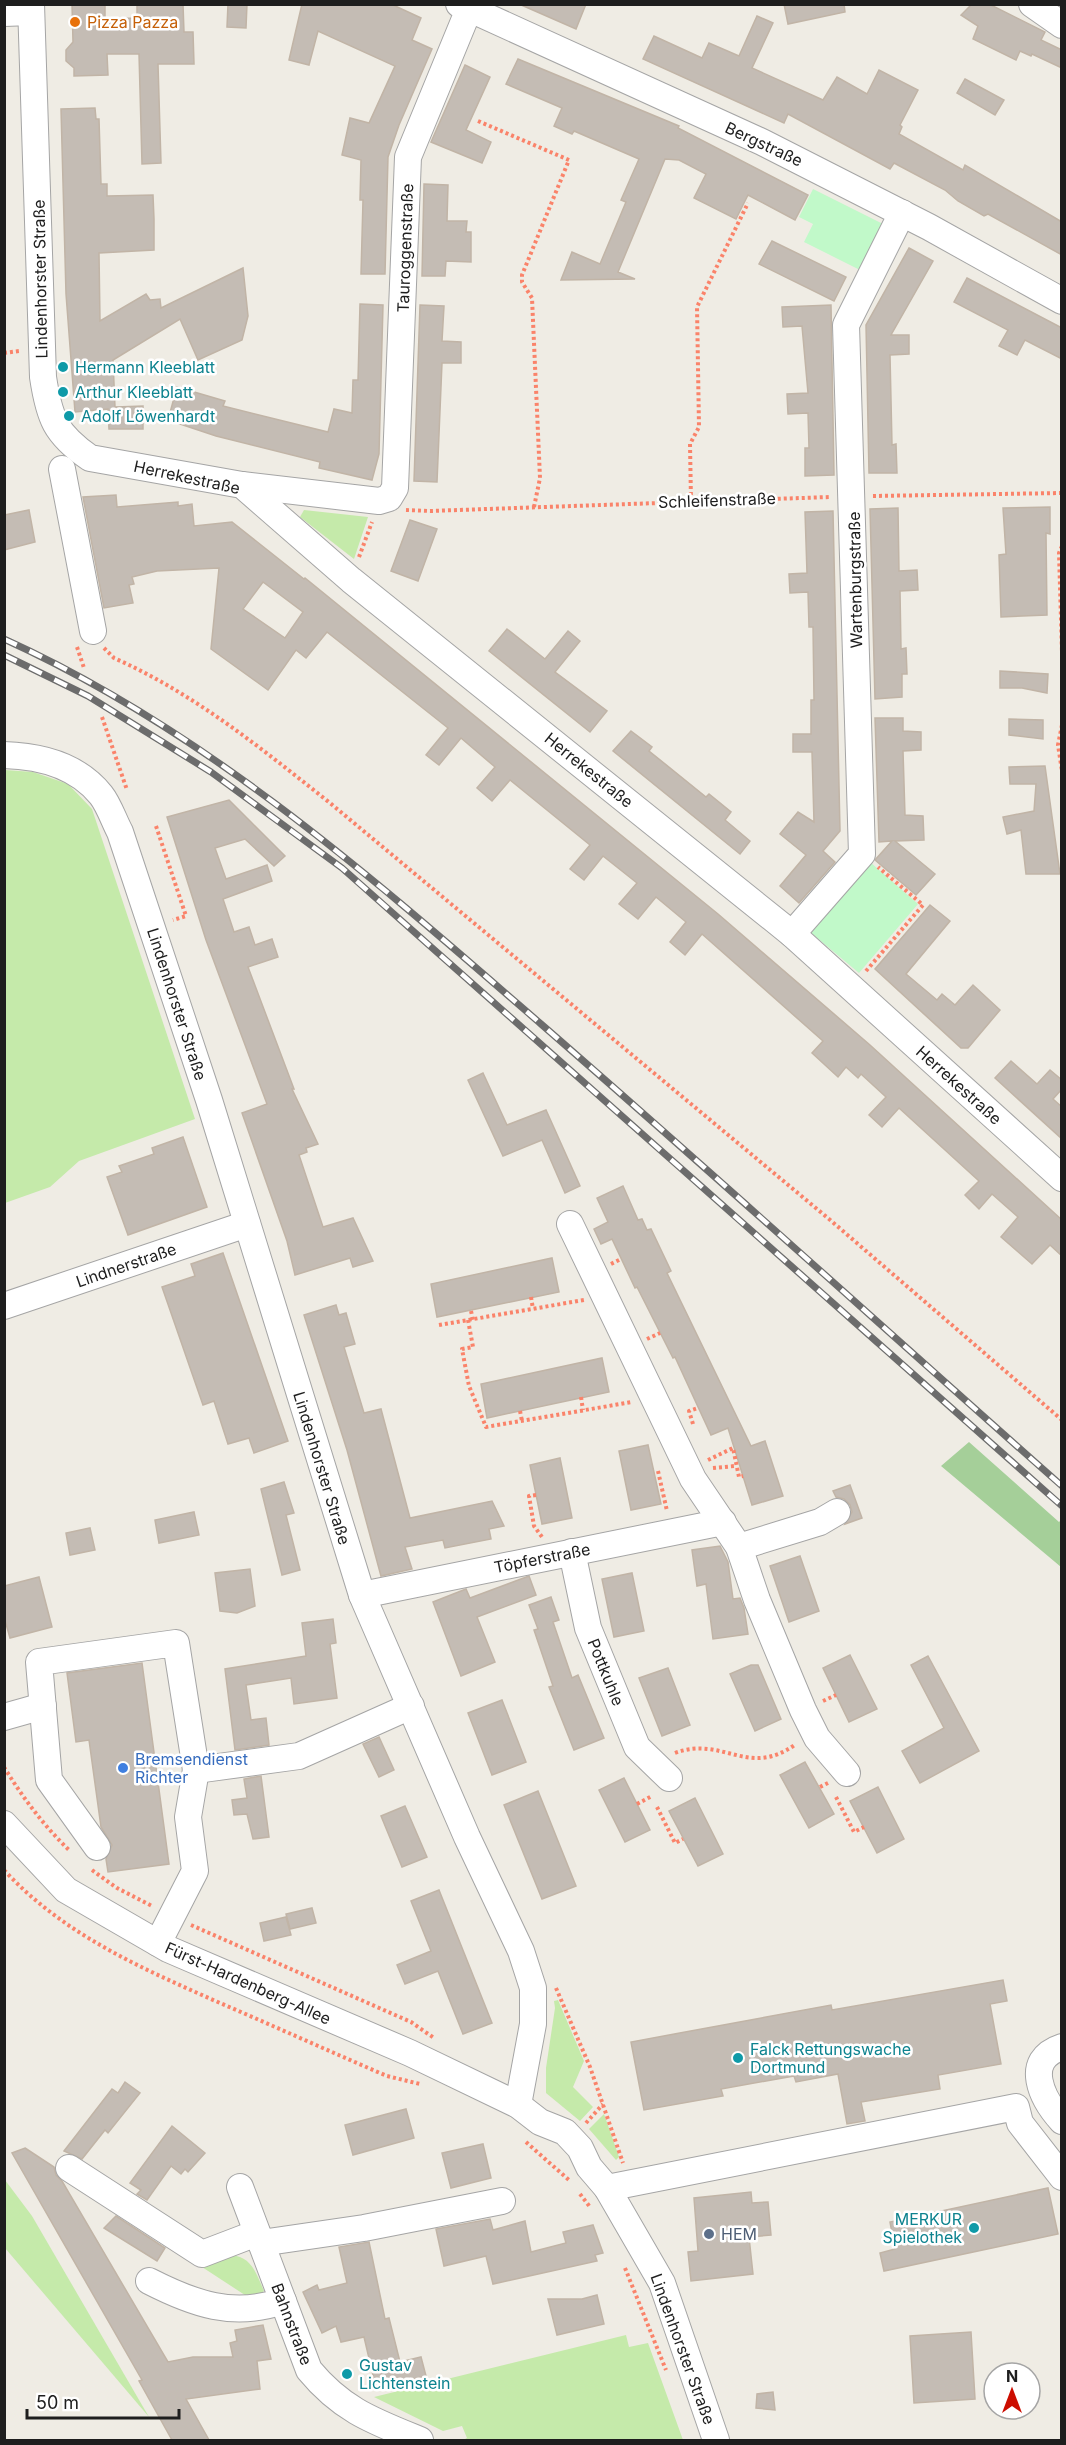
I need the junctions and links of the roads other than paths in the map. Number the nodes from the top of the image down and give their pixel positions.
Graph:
1 (1032, 4) edge
2 (464, 7) edge
3 (31, 8) edge
4 (4, 13) edge
5 (1062, 25) edge
6 (902, 213) junction
7 (1062, 301) edge
8 (73, 446) junction
9 (62, 469) junction
10 (242, 485) junction
11 (58, 543) dead end
12 (93, 631) road end
13 (4, 755) edge
14 (792, 934) junction
15 (1062, 1178) edge
16 (247, 1224) junction
17 (570, 1224) dead end
18 (4, 1306) edge
19 (837, 1512) dead end
20 (723, 1522) junction
21 (739, 1548) junction
22 (572, 1552) junction
23 (362, 1595) junction
24 (43, 1706) junction
25 (411, 1706) junction
26 (4, 1717) edge
27 (196, 1770) junction
28 (658, 1778) road end
29 (838, 1778) road end
30 (4, 1824) edge
31 (88, 1857) road end
32 (158, 1943) junction
33 (1062, 2048) edge
34 (518, 2105) junction
35 (1062, 2121) edge
36 (69, 2168) dead end
37 (1062, 2177) edge
38 (617, 2185) junction
39 (240, 2187) dead end
40 (502, 2201) dead end
41 (259, 2238) junction
42 (149, 2281) dead end
43 (282, 2301) junction
44 (193, 2302) junction
45 (171, 2316) dead end
46 (420, 2440) edge
47 (716, 2440) edge

1 - 5 street
2 - 6 street, Bergstraße
2 - 10 street, Tauroggenstraße
3 - 4 street
3 - 8 street, Lindenhorster Straße
6 - 7 street, Bergstraße
6 - 14 street, Wartenburgstraße
8 - 9 street
8 - 10 street, Herrekestraße
9 - 11 street
9 - 12 street
10 - 14 street, Herrekestraße
13 - 16 street, Lindenhorster Straße
14 - 15 street, Herrekestraße
16 - 18 street, Lindnerstraße
16 - 23 street, Lindenhorster Straße
17 - 20 street
19 - 21 street
20 - 21 street
20 - 22 street, Töpferstraße
21 - 29 street
22 - 23 street, Töpferstraße
22 - 28 street, Pottkuhle
23 - 25 street, Lindenhorster Straße
24 - 26 street
24 - 27 street
24 - 31 street
25 - 27 street
25 - 34 street, Lindenhorster Straße
27 - 32 street
30 - 32 street, Fürst-Hardenberg-Allee
32 - 34 street, Fürst-Hardenberg-Allee
33 - 35 street
34 - 38 street, Lindenhorster Straße
36 - 41 street
37 - 38 street
38 - 47 street, Lindenhorster Straße
39 - 41 street, Bahnstraße
40 - 41 street
41 - 43 street, Bahnstraße
42 - 44 street
43 - 44 street
43 - 46 street, Bahnstraße
44 - 45 street

